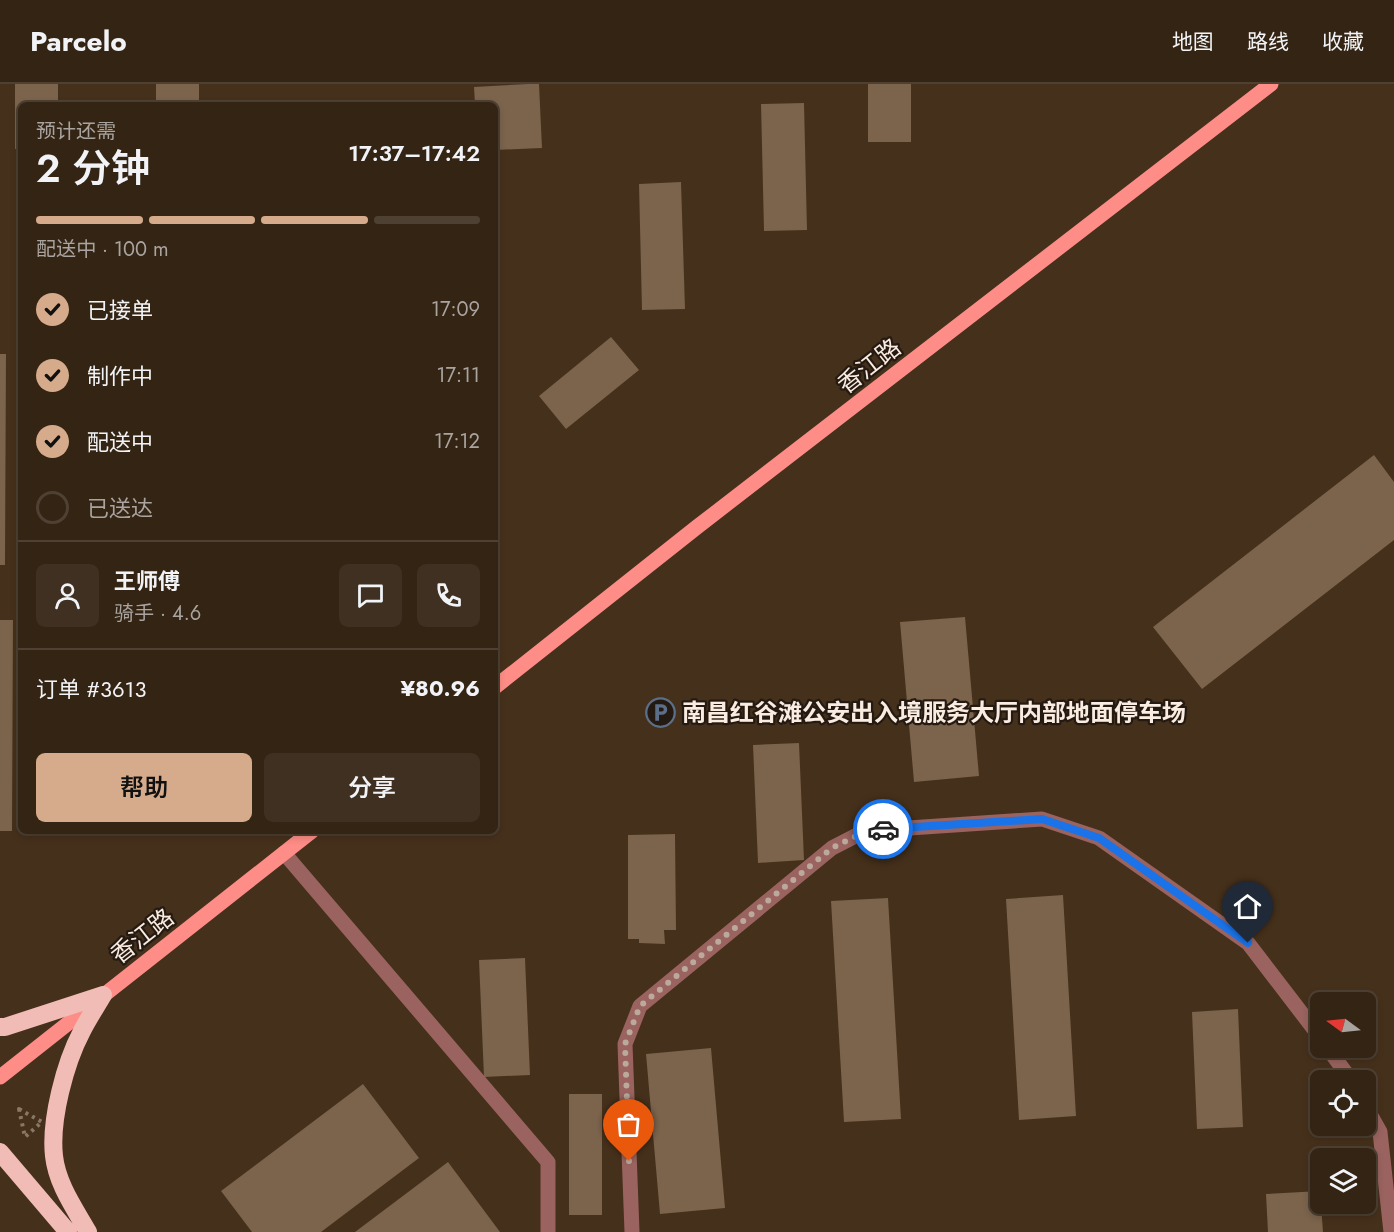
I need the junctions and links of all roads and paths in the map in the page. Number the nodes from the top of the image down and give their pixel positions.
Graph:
1 (1271, 84) edge
2 (498, 685) edge
3 (308, 834) edge
4 (284, 853) junction
5 (103, 995) junction
6 (1310, 1024) edge
7 (0, 1027) edge
8 (0, 1077) edge
9 (19, 1108) joint
10 (1376, 1125) edge
11 (0, 1152) edge
12 (69, 1232) edge
13 (88, 1232) edge
14 (548, 1232) edge
15 (632, 1232) edge
16 (1391, 1232) edge

1 - 2 main road, 香江路
3 - 4 main road, 香江路
4 - 5 main road, 香江路
4 - 14 lane
5 - 7 highway
5 - 8 main road, 香江路
5 - 13 highway
6 - 15 lane
9 - 9 path
10 - 16 lane
11 - 12 highway

